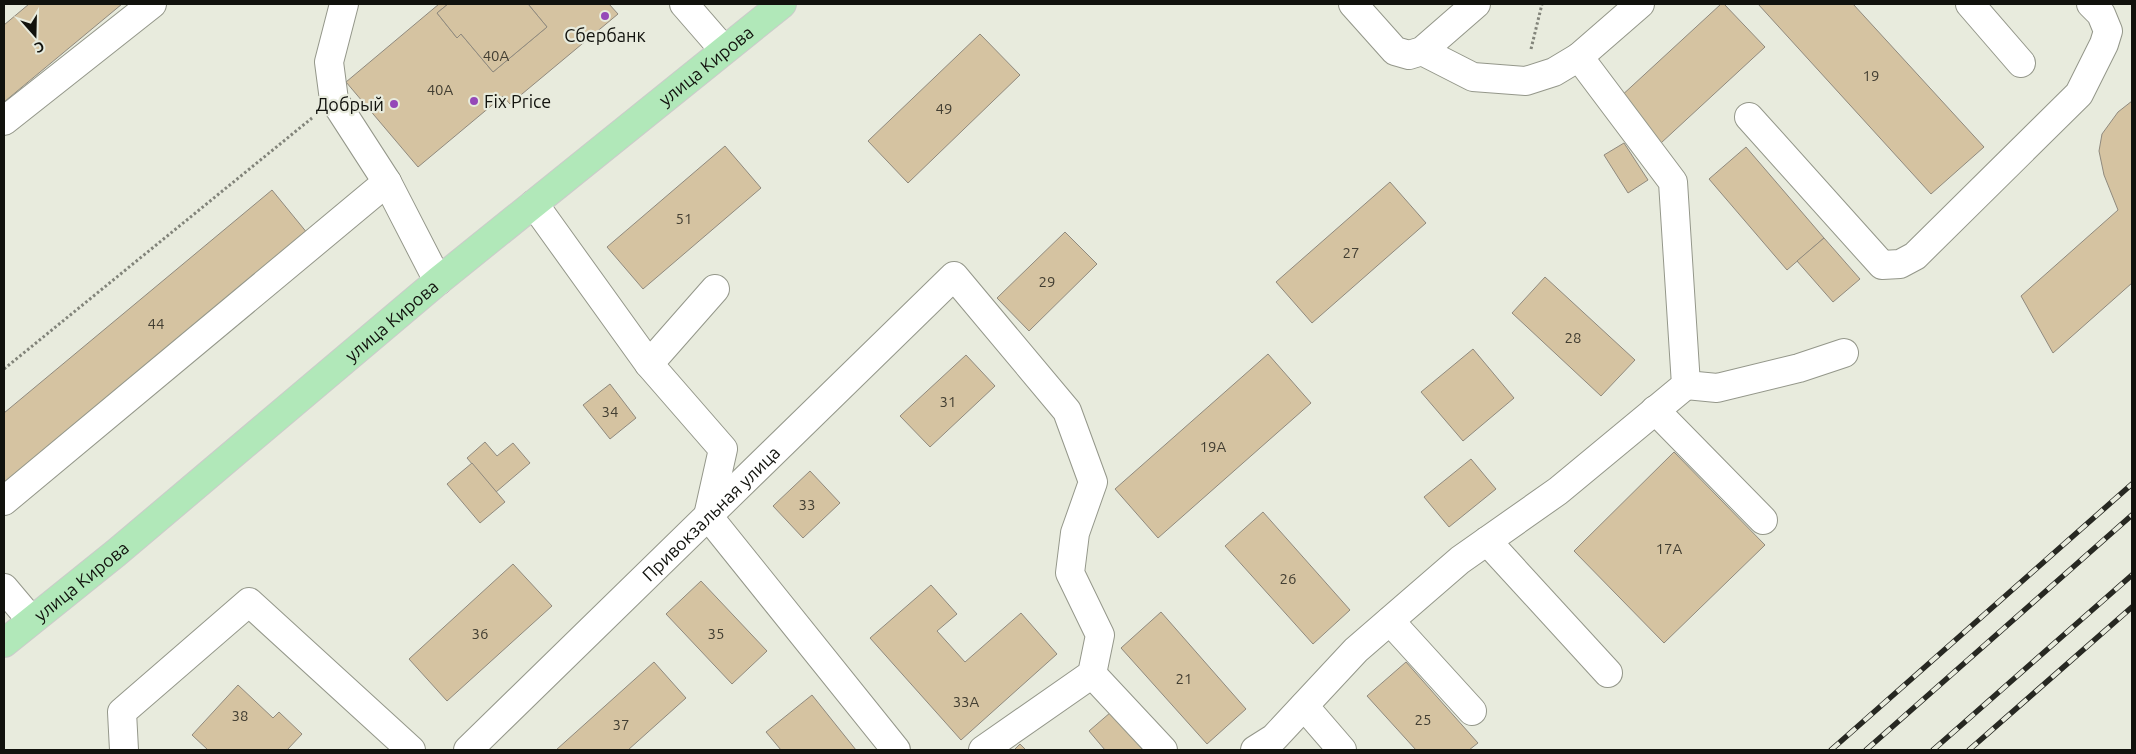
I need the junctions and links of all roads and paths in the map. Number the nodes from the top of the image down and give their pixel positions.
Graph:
1 (152, 4) edge
2 (344, 4) edge
3 (684, 4) edge
4 (782, 4) edge
5 (1352, 4) edge
6 (1476, 4) edge
7 (1542, 4) edge
8 (1640, 4) edge
9 (1970, 4) edge
10 (2091, 4) edge
11 (724, 50) junction
12 (1422, 51) junction
13 (1579, 57) junction
14 (2020, 63) dead end
15 (1526, 81) junction
16 (334, 100) junction
17 (1749, 117) dead end
18 (4, 121) edge
19 (387, 182) junction
20 (534, 204) junction
21 (438, 281) junction
22 (715, 289) dead end
23 (1844, 353) dead end
24 (649, 364) junction
25 (4, 369) edge
26 (1686, 384) junction
27 (1655, 410) junction
28 (4, 501) edge
29 (708, 516) junction
30 (1763, 520) dead end
31 (1487, 541) junction
32 (4, 588) edge
33 (31, 620) junction
34 (1390, 621) junction
35 (4, 643) edge
36 (1608, 673) dead end
37 (1092, 674) junction
38 (1304, 706) junction
39 (1472, 711) dead end
40 (124, 750) edge
41 (411, 750) edge
42 (468, 750) edge
43 (896, 750) edge
44 (983, 750) edge
45 (1163, 750) edge
46 (1255, 750) edge
47 (1342, 750) edge

1 - 18 street
2 - 16 street
3 - 11 street
4 - 11 main road, улица Кирова
5 - 12 street
6 - 12 street
7 - 15 path
8 - 13 street
9 - 14 street
10 - 17 street
11 - 20 main road, улица Кирова
12 - 15 street
13 - 15 street
13 - 26 street
16 - 19 street
16 - 25 path
19 - 21 street
19 - 28 street
20 - 21 main road, улица Кирова
20 - 24 street
21 - 33 main road, улица Кирова
22 - 24 street
23 - 26 street
24 - 29 street
26 - 27 street
27 - 30 street
27 - 31 street
29 - 37 street, Привокзальная улица
29 - 42 street, Привокзальная улица
29 - 43 street
31 - 34 street
31 - 36 street
32 - 33 street
33 - 35 main road, улица Кирова
34 - 38 street
34 - 39 street
37 - 44 street
37 - 45 street
38 - 46 street
38 - 47 street
40 - 41 street

